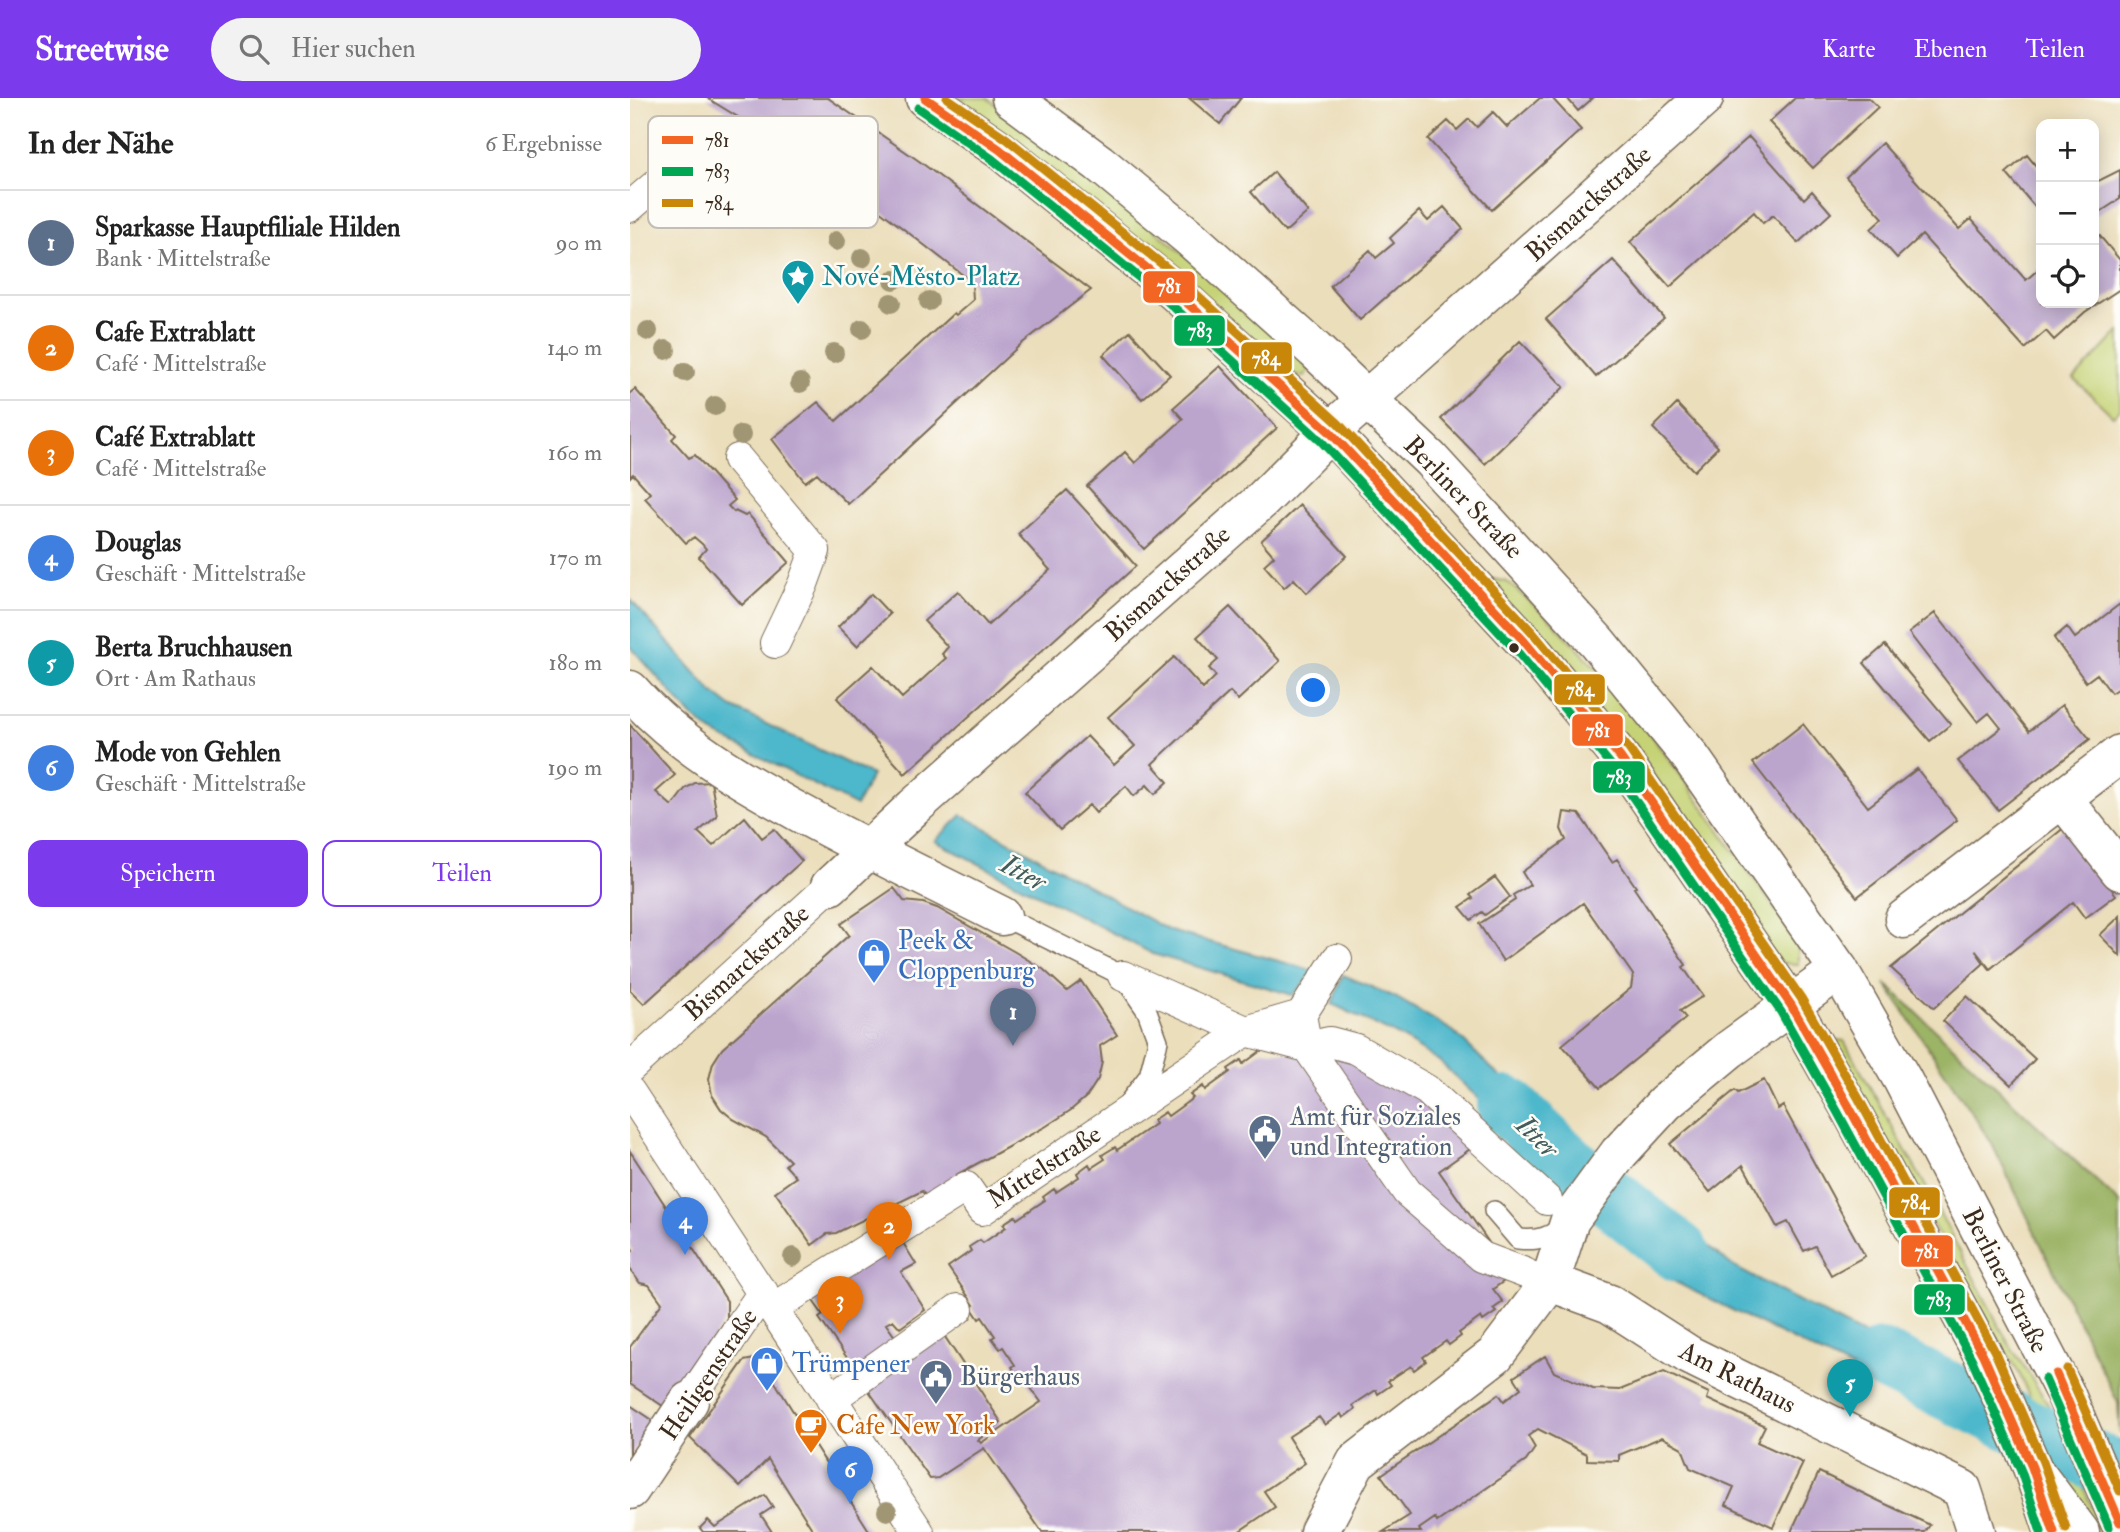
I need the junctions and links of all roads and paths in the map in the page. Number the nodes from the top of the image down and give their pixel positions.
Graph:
1 (925, 98) edge
2 (1011, 98) edge
3 (1704, 98) edge
4 (648, 191) edge
5 (630, 207) edge
6 (1367, 399) junction
7 (1330, 432) junction
8 (738, 460) dead end
9 (775, 643) dead end
10 (632, 696) edge
11 (2120, 754) edge
12 (2063, 799) junction
13 (867, 850) junction
14 (2120, 871) edge
15 (830, 886) joint
16 (1002, 916) joint
17 (1904, 919) dead end
18 (1337, 959) dead end
19 (1839, 970) junction
20 (1123, 976) junction
21 (1791, 1005) junction
22 (1301, 1015) junction
23 (1246, 1031) junction
24 (1307, 1047) junction
25 (630, 1068) edge
26 (630, 1092) edge
27 (1117, 1119) junction
28 (1558, 1210) junction
29 (1494, 1211) dead end
30 (1538, 1277) junction
31 (768, 1300) junction
32 (958, 1309) dead end
33 (831, 1399) junction
34 (689, 1401) joint
35 (2032, 1467) junction
36 (630, 1490) edge
37 (2118, 1516) edge
38 (919, 1532) edge
39 (1320, 1532) edge
40 (1976, 1532) edge
41 (2054, 1532) edge
42 (2080, 1532) edge

1 - 7 main road, Berliner Straße
2 - 6 main road, Berliner Straße
3 - 6 main road, Bismarckstraße
4 - 5 street
6 - 7 main road, Bismarckstraße
6 - 19 main road, Berliner Straße
7 - 13 main road, Bismarckstraße
7 - 21 main road, Berliner Straße
8 - 9 street
10 - 13 main road
11 - 12 main road
12 - 14 main road
12 - 17 main road
13 - 15 main road, Bismarckstraße
13 - 16 main road
15 - 25 street, Bismarckstraße
16 - 20 lane
18 - 22 street
19 - 21 main road
19 - 37 main road, Berliner Straße
20 - 23 street
20 - 27 lane
21 - 28 main road
21 - 35 main road, Berliner Straße
22 - 23 street, Mittelstraße
22 - 24 street
23 - 24 street
23 - 27 street, Mittelstraße
24 - 28 street
24 - 30 street
26 - 31 street
27 - 31 street, Mittelstraße
28 - 29 lane
28 - 30 main road
30 - 39 main road
30 - 40 main road, Am Rathaus
31 - 33 street
31 - 34 street, Heiligenstraße
32 - 33 street
33 - 38 street
34 - 36 main road, Heiligenstraße
35 - 41 main road, Berliner Straße
35 - 42 main road

